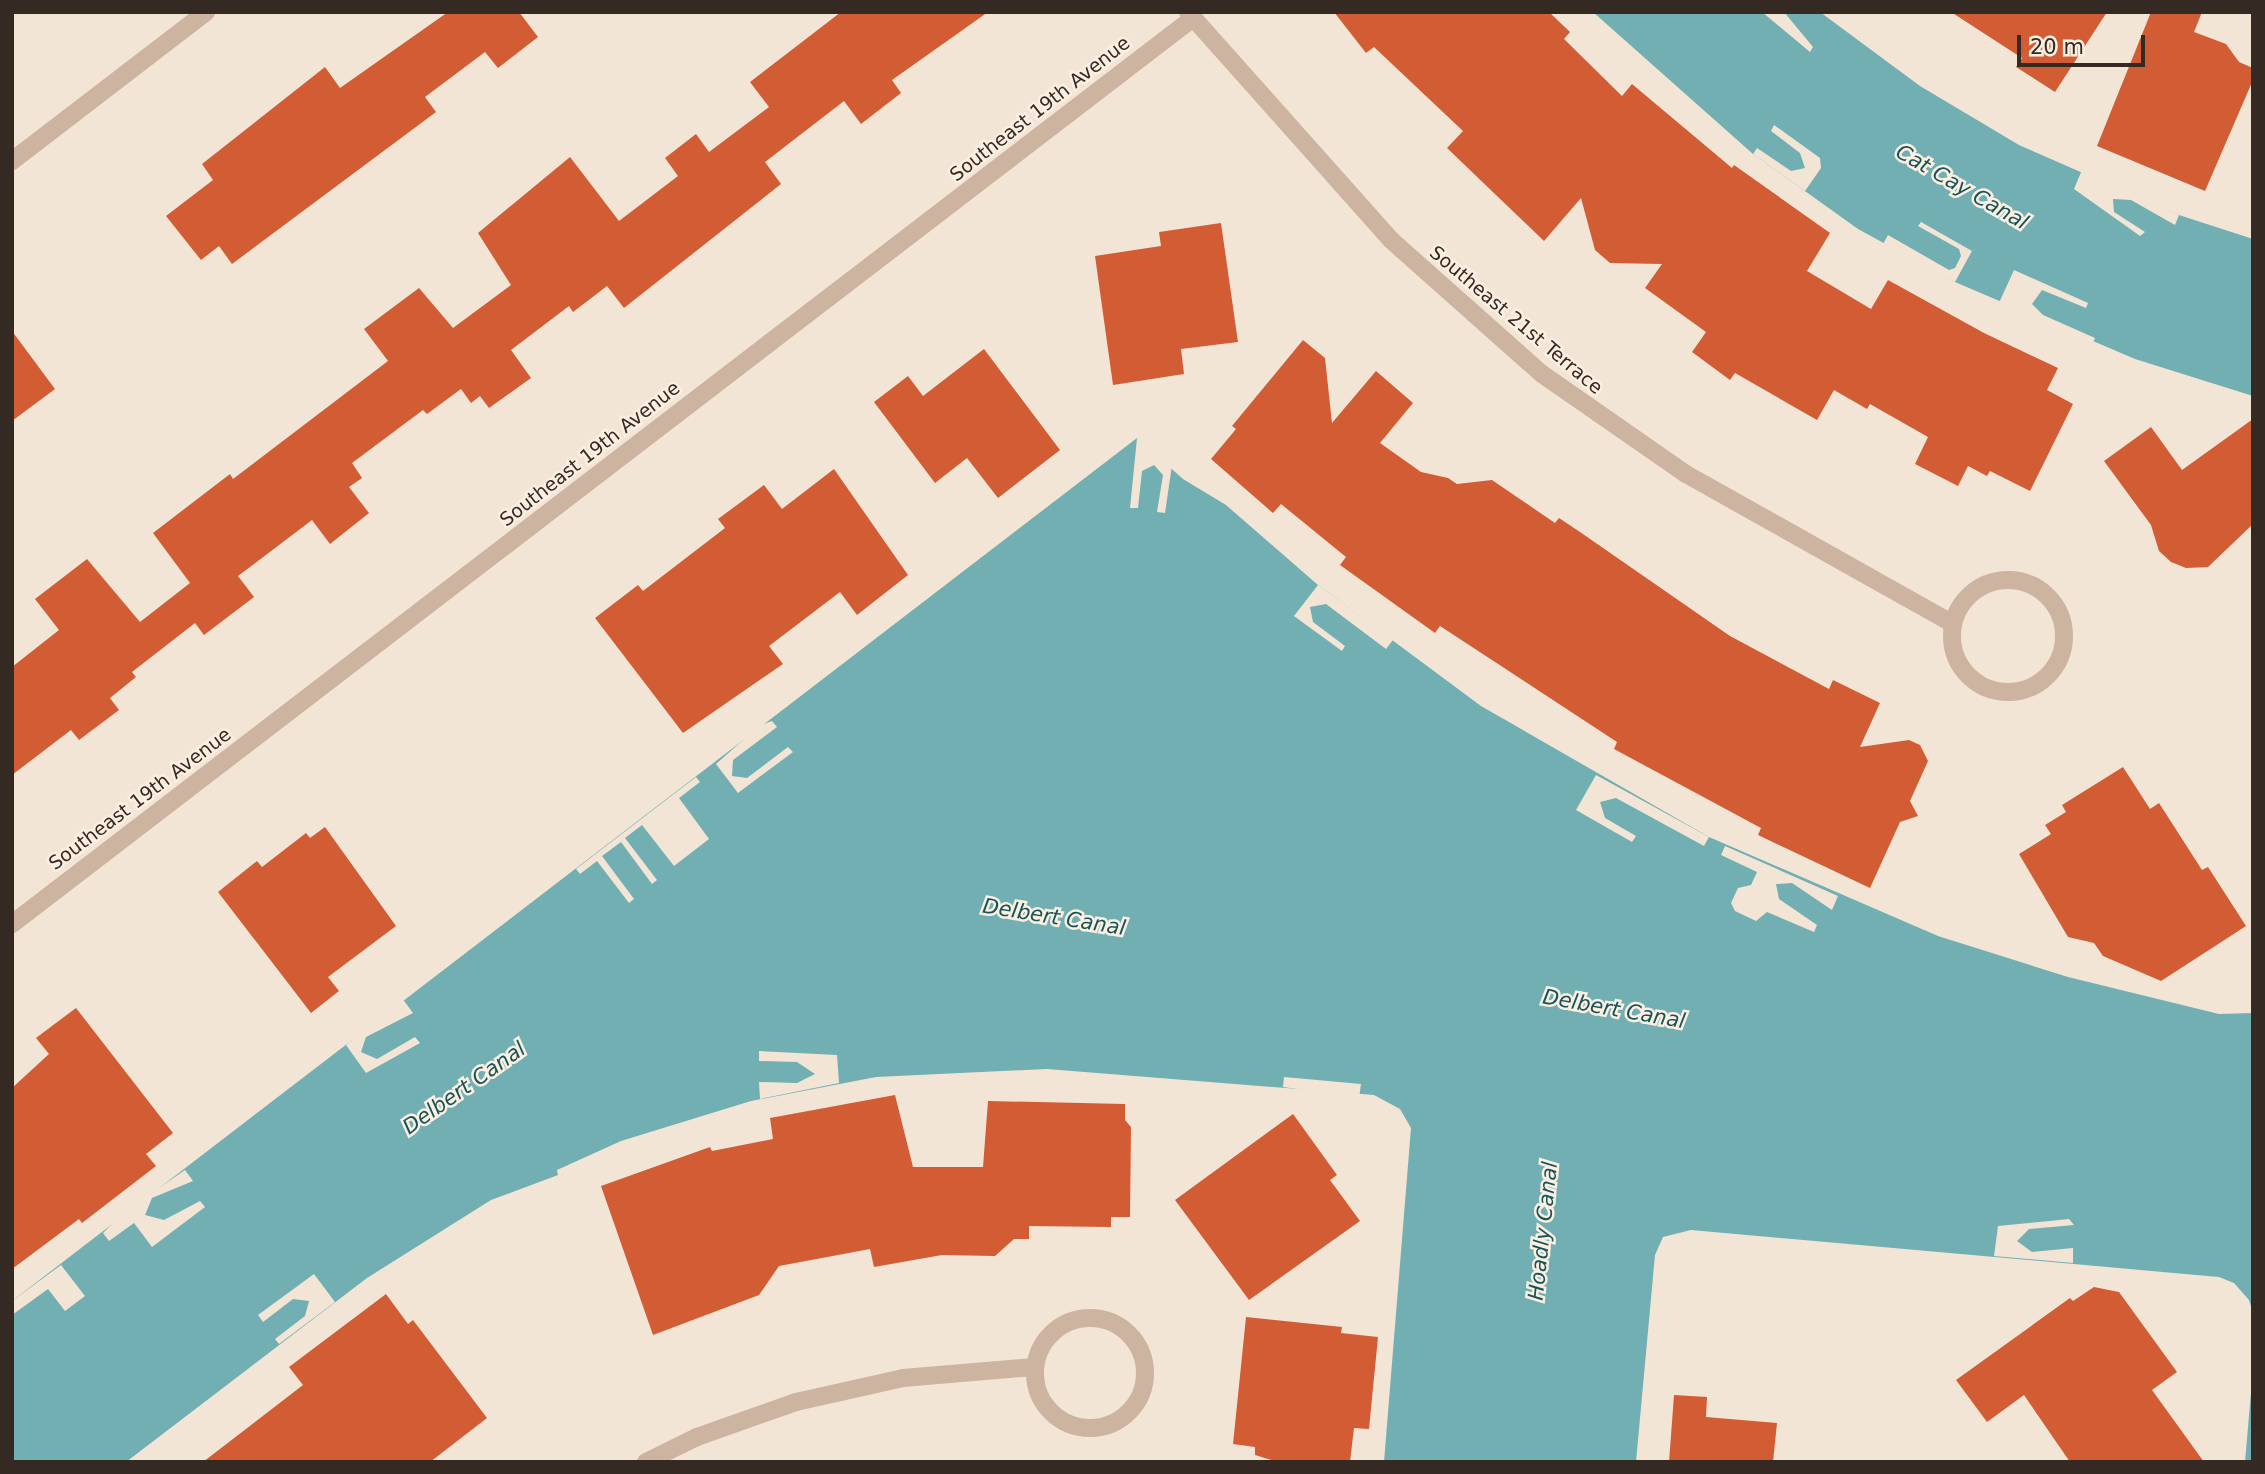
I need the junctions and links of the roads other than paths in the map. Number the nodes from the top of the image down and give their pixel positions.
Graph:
1 (206, 12) edge
2 (1191, 15) edge
3 (12, 161) edge
4 (1953, 624) junction
5 (12, 924) edge
6 (1035, 1367) junction
7 (646, 1462) edge

1 - 3 street
2 - 4 street, Southeast 21st Terrace
2 - 5 street, Southeast 19th Avenue
4 - 4 street
6 - 6 street
6 - 7 street

